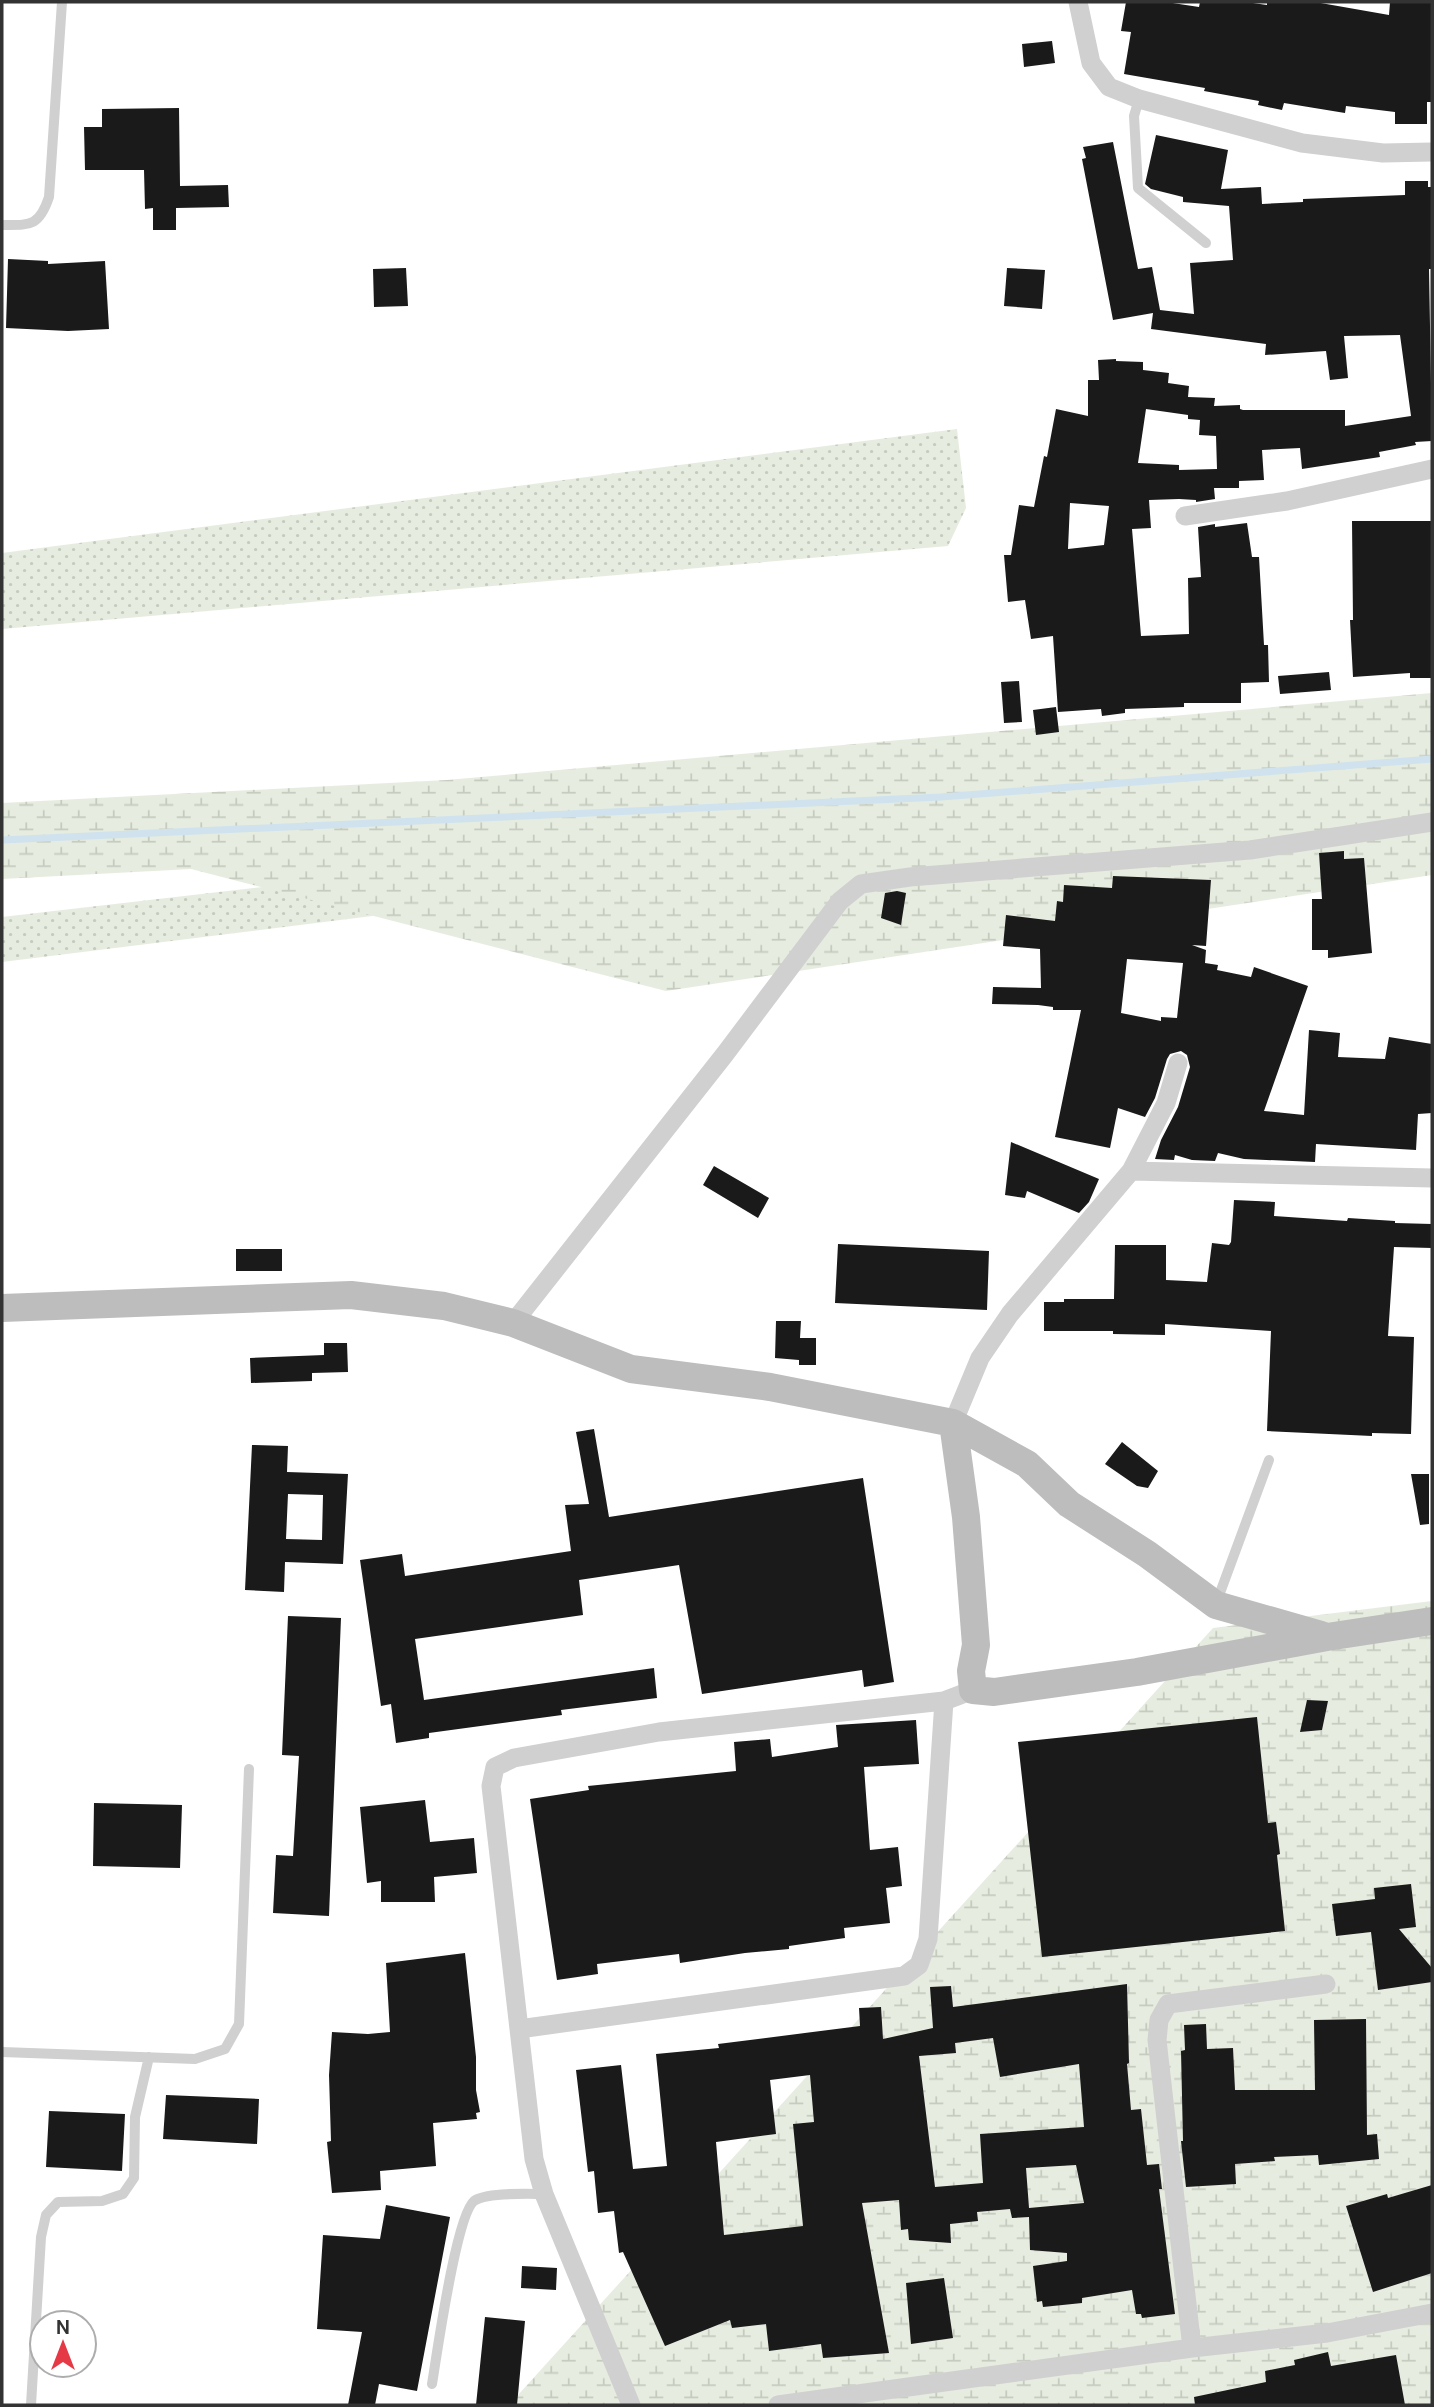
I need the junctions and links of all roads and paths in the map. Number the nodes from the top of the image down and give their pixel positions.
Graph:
1 (62, 2) edge
2 (1078, 2) edge
3 (1139, 99) junction
4 (1432, 152) edge
5 (2, 225) edge
6 (1206, 243) dead end
7 (1432, 469) edge
8 (1185, 516) dead end
9 (1432, 822) edge
10 (1178, 1063) dead end
11 (1131, 1171) junction
12 (1432, 1178) edge
13 (2, 1308) edge
14 (513, 1323) junction
15 (953, 1423) junction
16 (1269, 1460) dead end
17 (1216, 1605) junction
18 (1432, 1622) edge
19 (1327, 1637) junction
20 (973, 1690) junction
21 (943, 1701) junction
22 (249, 1769) dead end
23 (1326, 1984) dead end
24 (519, 2029) junction
25 (2, 2052) edge
26 (149, 2057) junction
27 (544, 2194) junction
28 (1432, 2313) edge
29 (1192, 2348) junction
30 (432, 2384) dead end
31 (31, 2405) edge
32 (631, 2405) edge
33 (778, 2405) edge

1 - 5 lane
2 - 3 street
3 - 4 street
3 - 6 lane
7 - 8 street
9 - 14 street
10 - 11 street
11 - 12 street
11 - 15 street
13 - 14 street
14 - 15 street
15 - 17 street
15 - 20 street
16 - 17 lane
17 - 19 street
18 - 19 street
19 - 20 street
20 - 21 street
21 - 24 street
21 - 24 street
22 - 26 lane
23 - 29 street
24 - 27 street
25 - 26 lane
26 - 31 lane
27 - 30 lane
27 - 32 street
28 - 29 street
29 - 33 street

